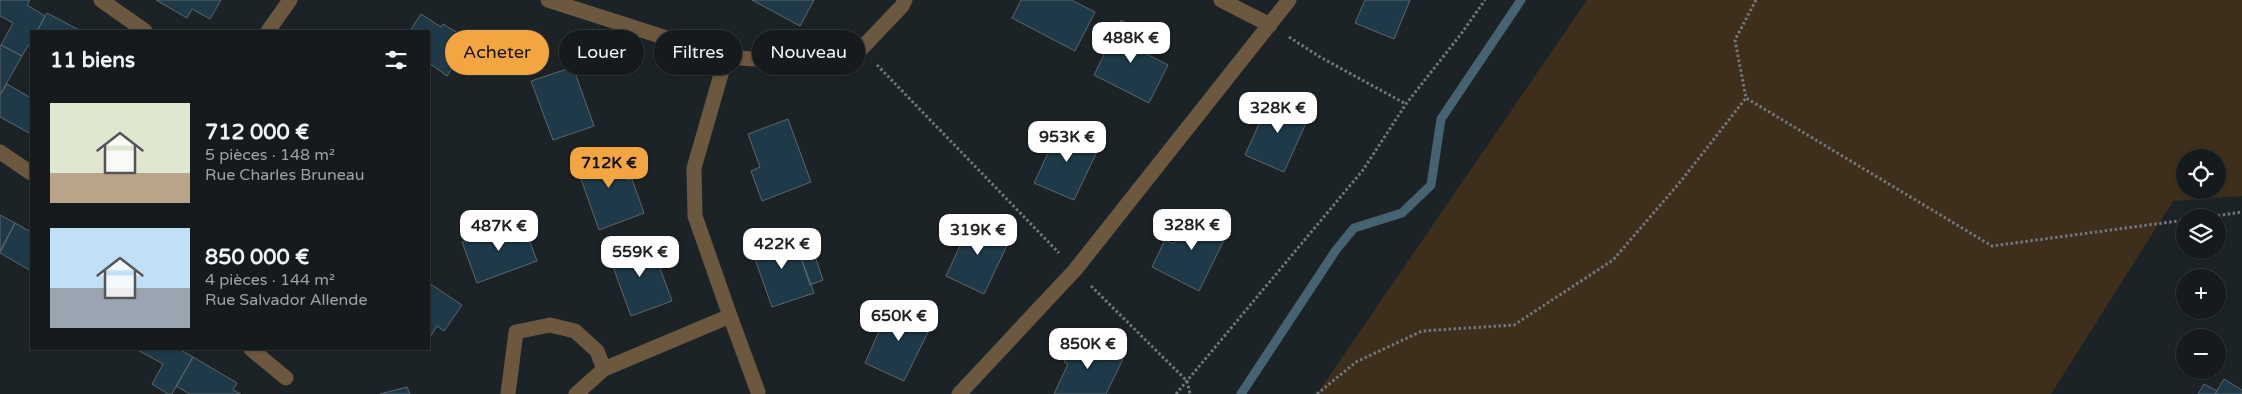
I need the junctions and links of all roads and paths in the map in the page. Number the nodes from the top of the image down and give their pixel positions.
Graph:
1 (101, 0) edge
2 (290, 0) edge
3 (548, 0) edge
4 (905, 0) edge
5 (1221, 0) edge
6 (1289, 0) edge
7 (1485, 0) edge
8 (1756, 0) edge
9 (1270, 25) junction
10 (144, 30) edge
11 (269, 30) edge
12 (654, 34) edge
13 (865, 45) edge
14 (865, 53) edge
15 (721, 75) edge
16 (1746, 98) junction
17 (1406, 104) junction
18 (0, 152) edge
19 (30, 172) edge
20 (2242, 212) edge
21 (2226, 214) edge
22 (2176, 221) edge
23 (1076, 270) junction
24 (730, 316) junction
25 (251, 350) edge
26 (604, 369) junction
27 (286, 378) dead end
28 (1187, 381) junction
29 (758, 392) dead end
30 (508, 394) edge
31 (576, 394) edge
32 (959, 394) edge
33 (1176, 394) edge
34 (1190, 394) edge
35 (1317, 394) edge

1 - 10 street
2 - 11 street
3 - 12 street
4 - 13 street
5 - 9 street
6 - 9 street
7 - 17 path
8 - 16 path
9 - 17 path
9 - 23 street
14 - 23 path
15 - 24 street
16 - 22 path
16 - 35 path
17 - 28 path
18 - 19 street
20 - 21 path
23 - 28 path
23 - 32 street
24 - 26 street
24 - 29 street
25 - 27 street
26 - 30 street
26 - 31 street
28 - 33 path
28 - 34 path

